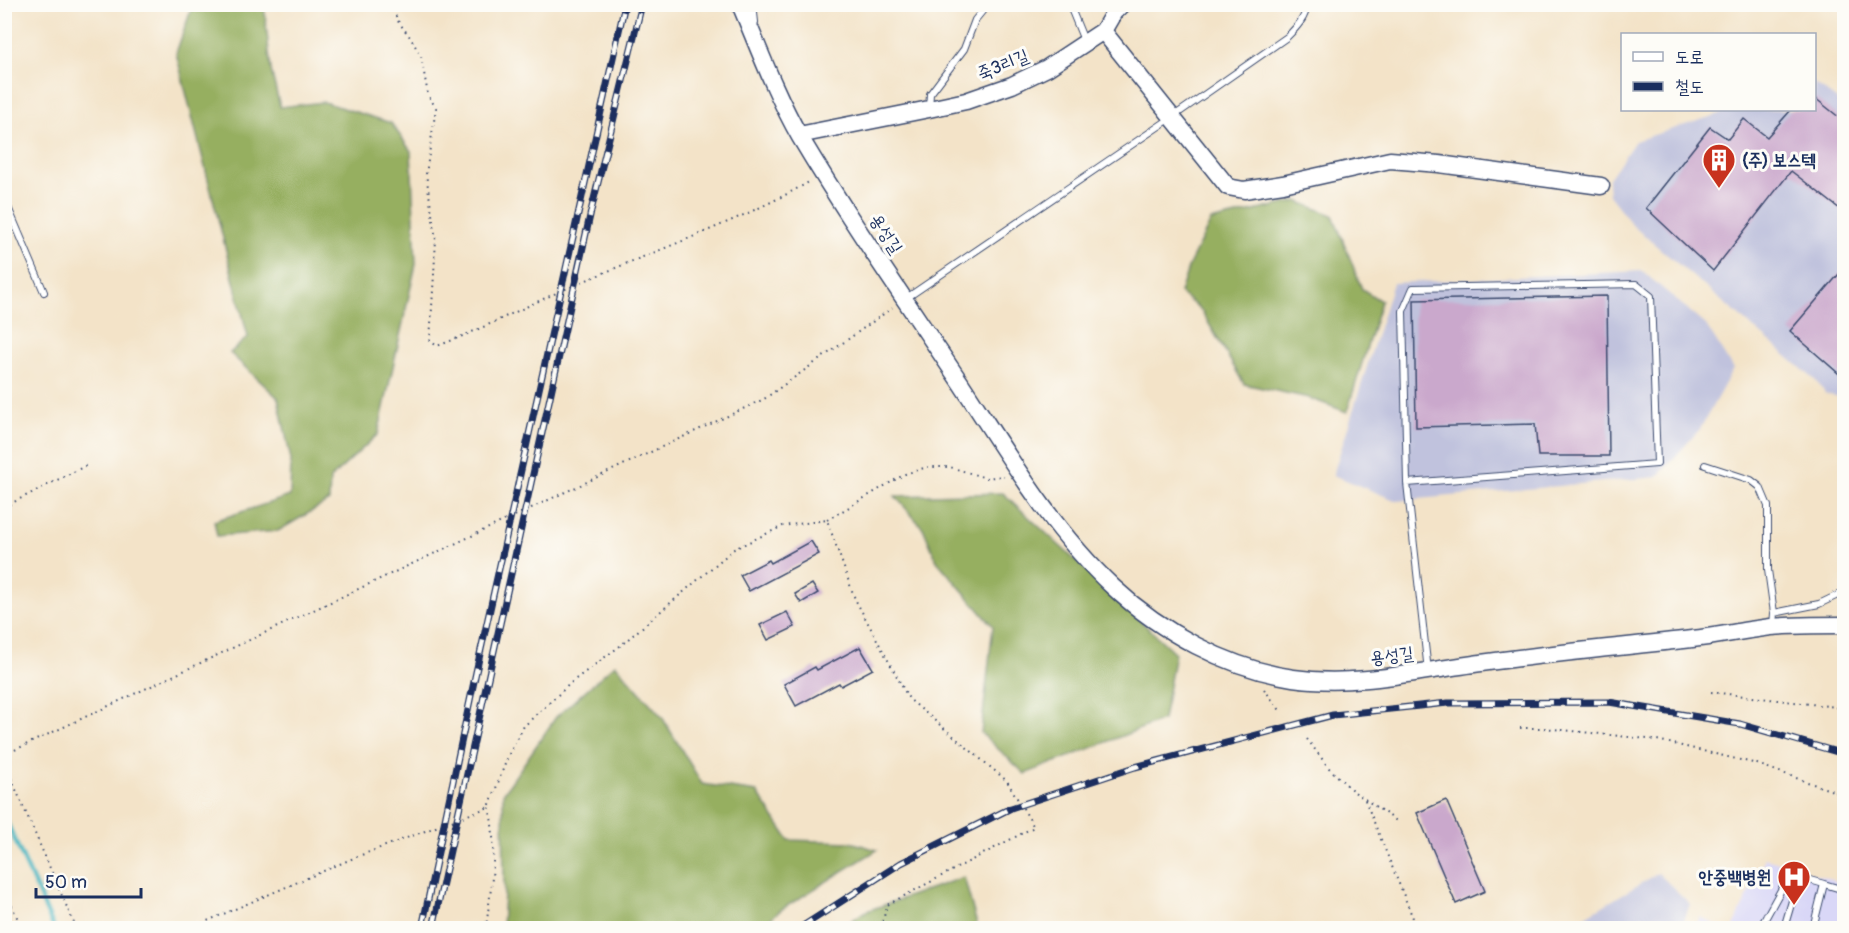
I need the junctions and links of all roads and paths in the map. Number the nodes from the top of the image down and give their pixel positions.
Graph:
1 (393, 4) edge
2 (740, 4) edge
3 (753, 4) edge
4 (988, 4) edge
5 (1071, 4) edge
6 (1122, 4) edge
7 (1307, 4) edge
8 (1103, 31) junction
9 (1085, 43) junction
10 (758, 46) junction
11 (929, 109) junction
12 (1172, 118) junction
13 (799, 135) junction
14 (824, 174) junction
15 (1602, 186) dead end
16 (4, 198) edge
17 (44, 292) dead end
18 (905, 299) junction
19 (87, 465) dead end
20 (1705, 465) dead end
21 (1020, 473) junction
22 (1407, 483) junction
23 (4, 507) edge
24 (827, 520) junction
25 (1845, 592) edge
26 (1774, 620) junction
27 (1845, 625) edge
28 (1246, 666) junction
29 (1428, 671) junction
30 (1711, 692) dead end
31 (1845, 708) edge
32 (1282, 713) dead end
33 (1520, 728) dead end
34 (1307, 739) dead end
35 (4, 755) edge
36 (4, 762) edge
37 (1845, 795) edge
38 (1365, 800) junction
39 (489, 807) junction
40 (1398, 822) dead end
41 (1799, 877) junction
42 (1824, 884) junction
43 (4, 889) edge
44 (1845, 890) edge
45 (22, 928) edge
46 (76, 928) edge
47 (191, 928) edge
48 (486, 928) edge
49 (881, 928) edge
50 (1417, 928) edge
51 (1760, 928) edge
52 (1784, 928) edge
53 (1813, 928) edge

1 - 14 path
2 - 10 street, 용성길
3 - 10 lane
4 - 11 lane, 죽3리길
5 - 9 lane
6 - 8 street, 죽3리길
7 - 12 lane
8 - 9 street, 죽3리길
8 - 12 street
9 - 11 street, 죽3리길
10 - 13 street, 용성길
11 - 13 street, 죽3리길
12 - 15 street
12 - 18 lane
13 - 14 street, 용성길
14 - 18 street, 용성길
16 - 17 lane
18 - 21 street, 용성길
18 - 35 path
19 - 23 path
20 - 26 lane
21 - 24 path
21 - 28 street, 용성길
22 - 22 lane
22 - 29 lane
24 - 39 path
24 - 49 path
25 - 26 lane
26 - 27 street, 용성길
26 - 29 street, 용성길
28 - 29 street, 용성길
28 - 32 path
30 - 31 path
33 - 37 path
34 - 38 path
36 - 46 path
38 - 40 path
38 - 50 path
39 - 47 path
39 - 48 path
41 - 42 lane
41 - 51 lane
41 - 52 lane
42 - 44 lane
42 - 53 lane
43 - 45 path

